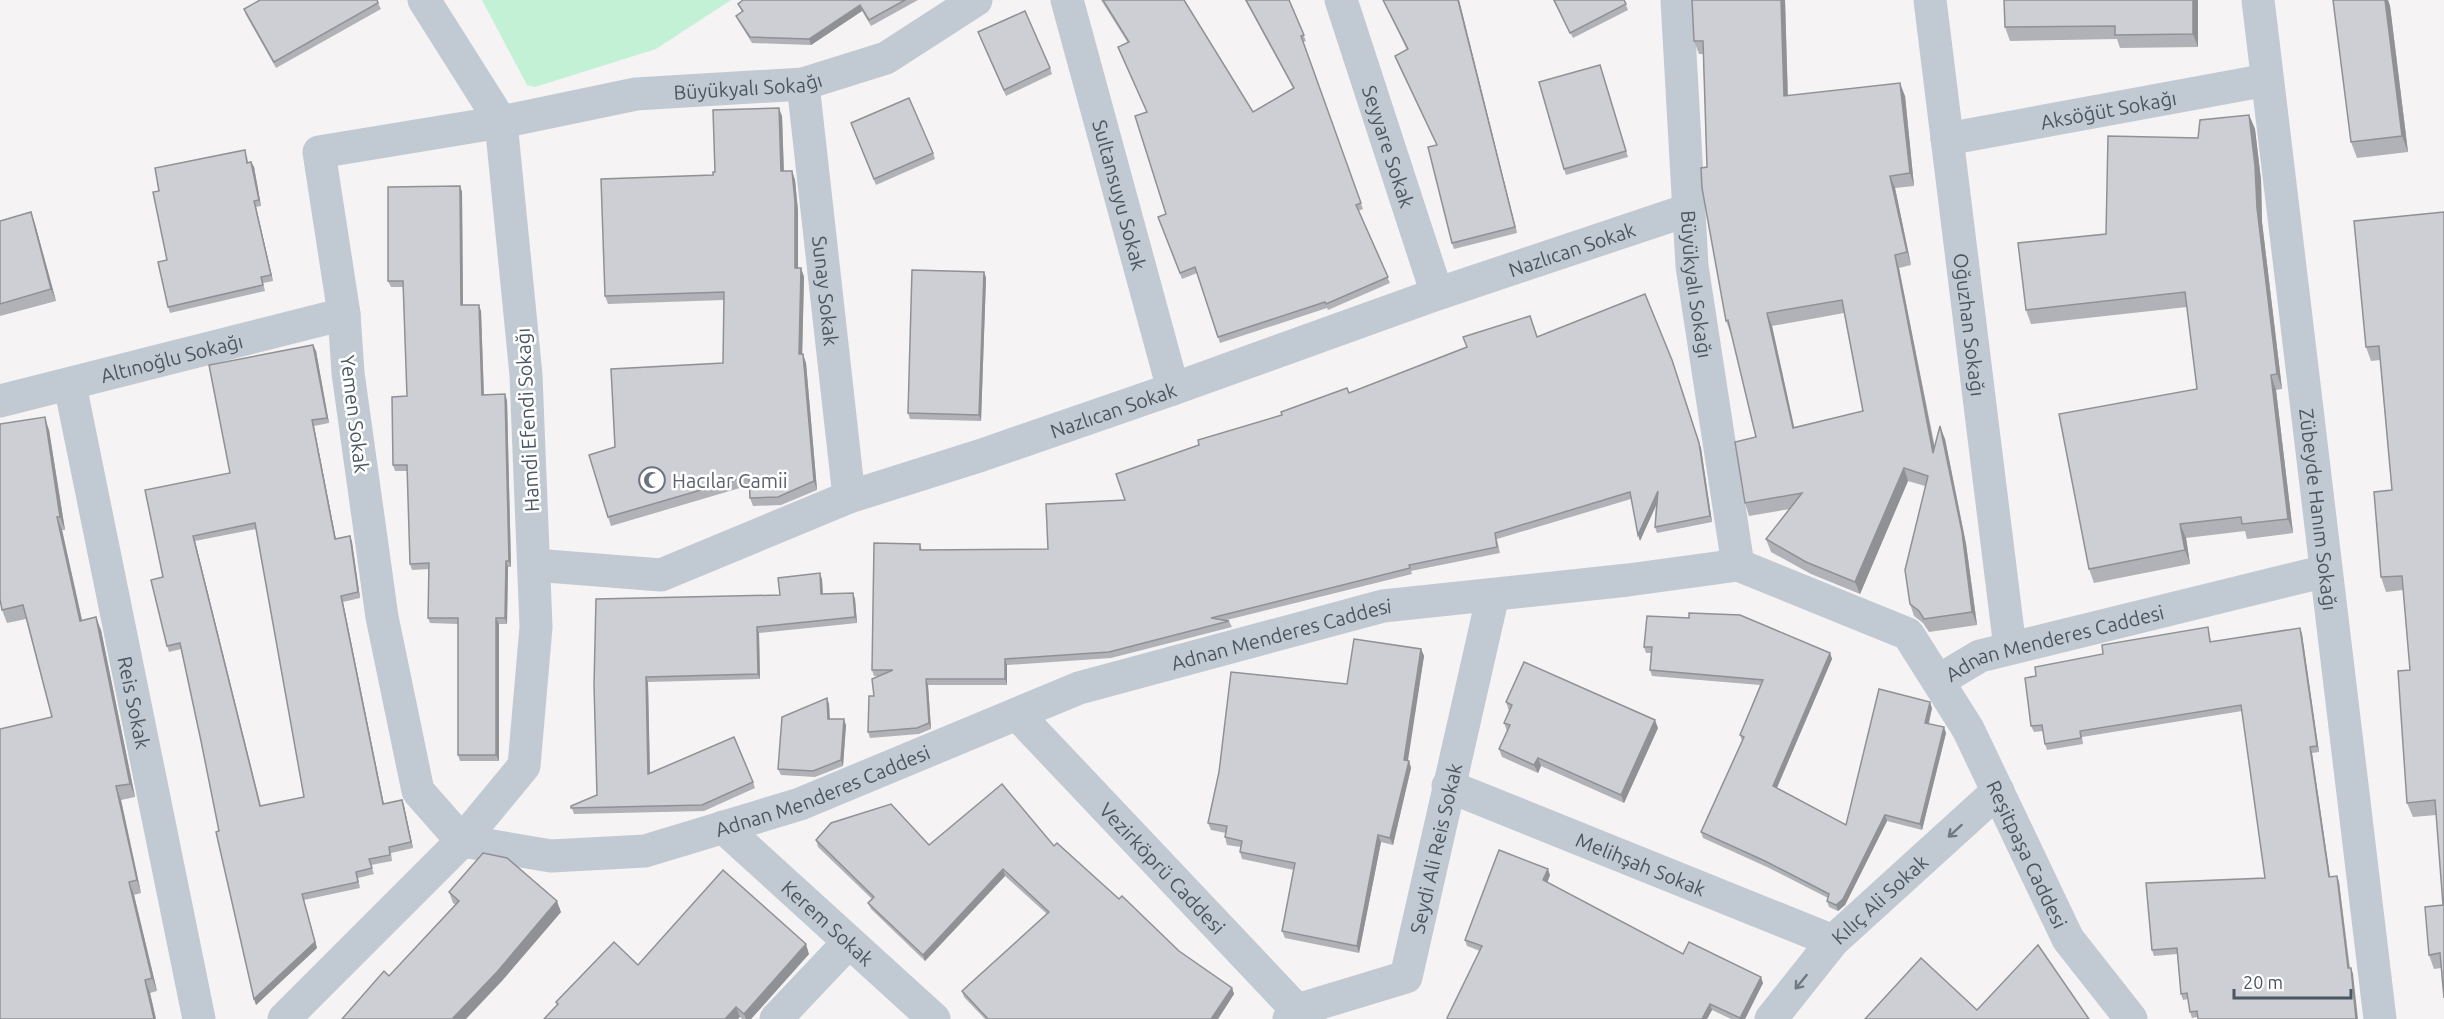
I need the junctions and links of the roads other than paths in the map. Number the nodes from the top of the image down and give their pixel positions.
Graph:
1 (424, 0) edge
2 (976, 0) edge
3 (1067, 0) edge
4 (1341, 0) edge
5 (1677, 0) edge
6 (1930, 0) edge
7 (2258, 0) edge
8 (2267, 80) junction
9 (803, 84) junction
10 (501, 122) junction
11 (1947, 139) junction
12 (1688, 210) junction
13 (1437, 294) junction
14 (344, 314) junction
15 (70, 385) junction
16 (1173, 389) junction
17 (0, 401) edge
18 (849, 497) junction
19 (534, 565) junction
20 (1738, 565) junction
21 (2326, 571) junction
22 (1493, 595) junction
23 (2010, 648) junction
24 (1938, 681) junction
25 (1017, 714) junction
26 (1448, 786) junction
27 (1998, 791) junction
28 (723, 827) junction
29 (462, 841) junction
30 (1833, 941) junction
31 (848, 943) junction
32 (1299, 1016) edge
33 (199, 1019) edge
34 (284, 1019) edge
35 (776, 1019) edge
36 (934, 1019) edge
37 (1771, 1019) edge
38 (2131, 1019) edge
39 (2380, 1019) edge

1 - 10 street, Hamdi Efendi Sokağı
2 - 9 street, Büyükyalı Sokağı
3 - 16 street, Sultansuyu Sokak
4 - 13 street, Seyyare Sokak
5 - 12 street, Büyükyalı Sokağı
6 - 11 street, Oğuzhan Sokağı
7 - 8 street, Zübeyde Hanım Sokağı
8 - 11 street, Aksöğüt Sokağı
8 - 21 street, Zübeyde Hanım Sokağı
9 - 10 street, Büyükyalı Sokağı
9 - 18 street, Sunay Sokak
10 - 14 street, Yemen Sokak
10 - 19 street, Hamdi Efendi Sokağı
11 - 23 street, Oğuzhan Sokağı
12 - 13 street, Nazlıcan Sokak
12 - 20 street, Büyükyalı Sokağı
13 - 16 street, Nazlıcan Sokak
14 - 15 street, Altınoğlu Sokağı
14 - 29 street, Yemen Sokak
15 - 17 street, Altınoğlu Sokağı
15 - 33 street, Reis Sokak
16 - 18 street, Nazlıcan Sokak
18 - 19 street, Nazlıcan Sokak
19 - 29 street, Hamdi Efendi Sokağı
20 - 22 street, Adnan Menderes Caddesi
20 - 24 street, Adnan Menderes Caddesi
21 - 23 street, Adnan Menderes Caddesi
21 - 39 street, Zübeyde Hanım Sokağı
22 - 25 street, Adnan Menderes Caddesi
22 - 26 street, Seydi Ali Reis Sokak
23 - 24 street, Adnan Menderes Caddesi
24 - 27 street, Reşitpaşa Caddesi
25 - 28 street, Adnan Menderes Caddesi
25 - 32 street, Vezirköprü Caddesi
26 - 30 street, Melihşah Sokak
26 - 32 street, Seydi Ali Reis Sokak
27 -> 30 street, Kılıç Ali Sokak
27 - 38 street, Reşitpaşa Caddesi
28 - 29 street, Adnan Menderes Caddesi
28 - 31 street, Kerem Sokak
29 - 34 street
30 -> 37 street, Kılıç Ali Sokak
31 - 35 street
31 - 36 street, Kerem Sokak

